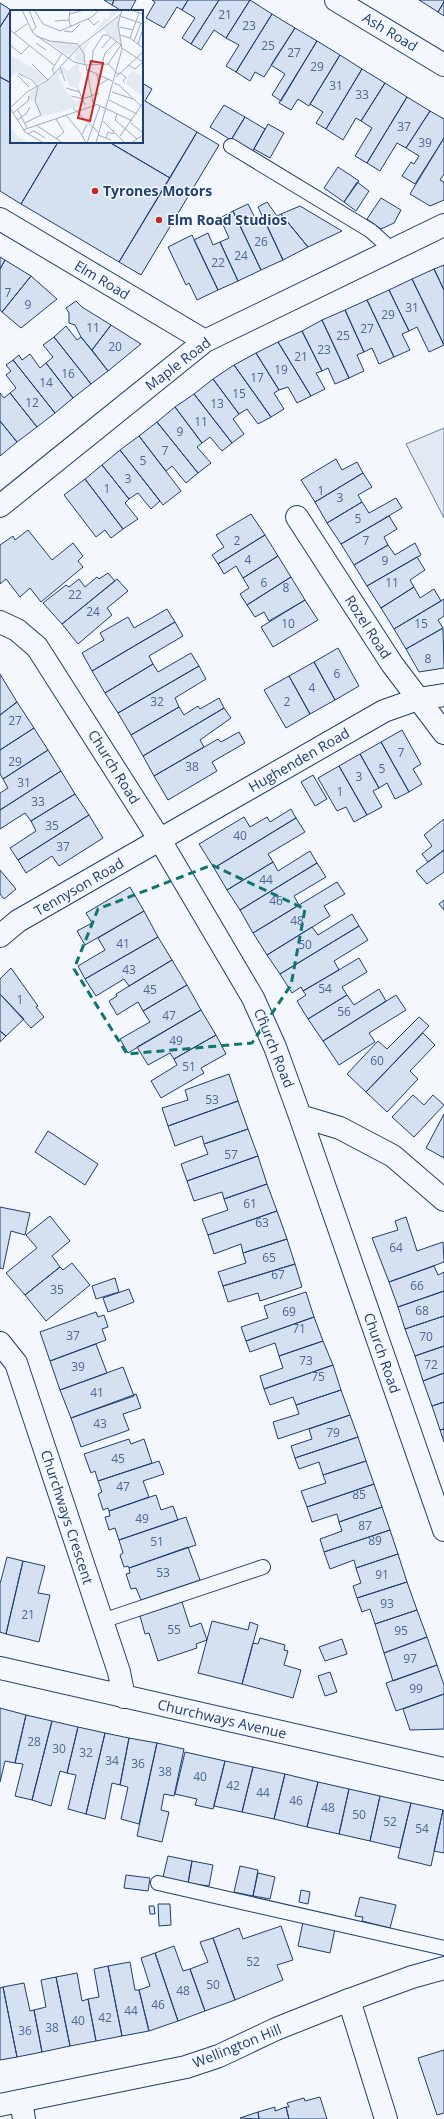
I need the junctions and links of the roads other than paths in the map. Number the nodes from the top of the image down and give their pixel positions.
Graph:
1 (336, 0) edge
2 (444, 65) edge
3 (231, 146) dead end
4 (0, 219) edge
5 (444, 225) edge
6 (392, 250) junction
7 (205, 341) junction
8 (0, 506) edge
9 (297, 517) dead end
10 (0, 622) edge
11 (444, 696) edge
12 (418, 699) junction
13 (444, 733) edge
14 (160, 840) junction
15 (0, 936) edge
16 (300, 1116) junction
17 (444, 1200) edge
18 (0, 1343) edge
19 (444, 1530) edge
20 (263, 1566) dead end
21 (102, 1621) junction
22 (0, 1668) edge
23 (124, 1697) junction
24 (444, 1769) edge
25 (158, 1883) dead end
26 (444, 1948) edge
27 (444, 1968) edge
28 (349, 2000) junction
29 (0, 2105) edge
30 (23, 2110) edge
31 (386, 2119) edge

1 - 2 street, Ash Road
3 - 6 lane
4 - 7 street, Elm Road
5 - 6 street, Maple Road
6 - 7 street, Maple Road
7 - 8 street, Maple Road
9 - 12 street, Rozel Road
10 - 14 street, Church Road
11 - 12 street, Hughenden Road
12 - 13 street, Rozel Road
12 - 14 street, Hughenden Road
14 - 15 street, Tennyson Road
14 - 16 street, Church Road
16 - 17 street
16 - 19 street, Church Road
18 - 21 street, Churchways Crescent
20 - 21 lane
21 - 23 street, Churchways Crescent
22 - 23 street, Churchways Avenue
23 - 24 street, Churchways Avenue
25 - 26 lane
27 - 28 street, Wellington Hill
28 - 30 street, Wellington Hill
28 - 31 street
29 - 30 street, Wellington Hill

